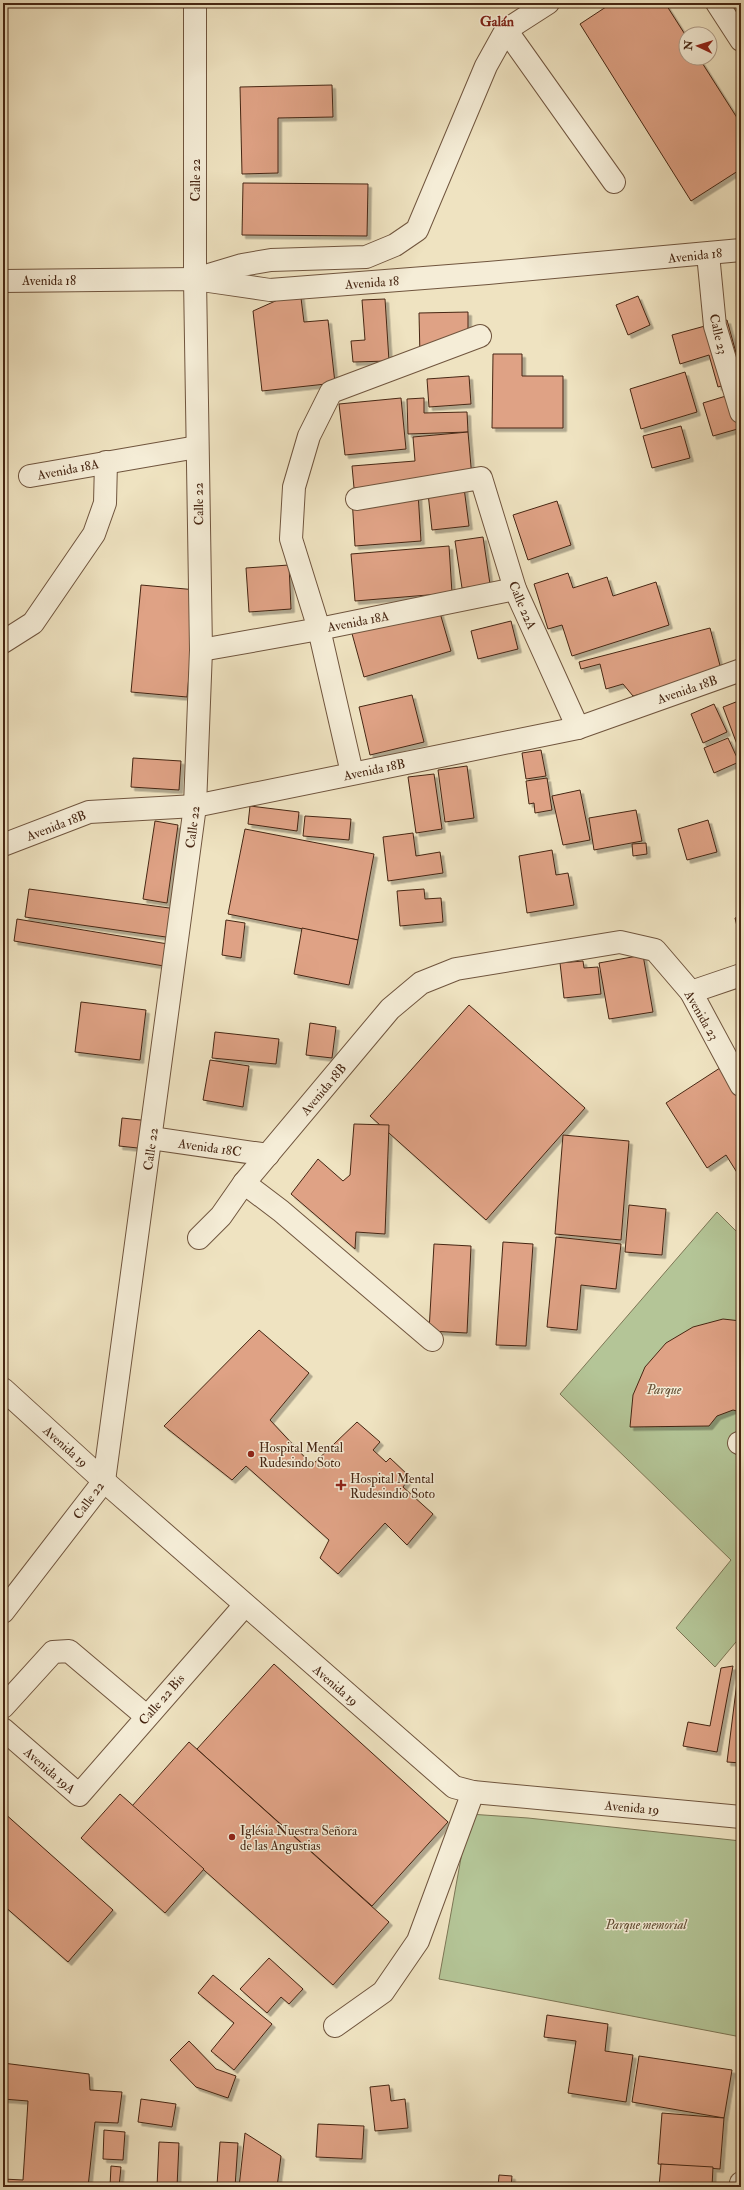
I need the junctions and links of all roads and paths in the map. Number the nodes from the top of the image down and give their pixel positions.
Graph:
1 (195, 3) edge
2 (548, 3) edge
3 (717, 3) edge
4 (506, 30) junction
5 (741, 40) edge
6 (614, 182) dead end
7 (741, 250) edge
8 (708, 254) junction
9 (195, 279) junction
10 (3, 281) edge
11 (480, 336) dead end
12 (741, 412) edge
13 (197, 447) junction
14 (106, 462) junction
15 (30, 476) dead end
16 (357, 499) dead end
17 (515, 589) junction
18 (319, 629) junction
19 (3, 642) edge
20 (201, 650) junction
21 (741, 670) edge
22 (578, 728) junction
23 (352, 773) junction
24 (195, 806) junction
25 (3, 845) edge
26 (655, 950) joint
27 (741, 975) edge
28 (691, 992) junction
29 (741, 1085) edge
30 (151, 1138) junction
31 (268, 1155) junction
32 (244, 1183) junction
33 (199, 1238) dead end
34 (432, 1340) dead end
35 (3, 1389) edge
36 (104, 1481) junction
37 (245, 1605) junction
38 (3, 1612) edge
39 (3, 1707) edge
40 (146, 1716) junction
41 (3, 1729) edge
42 (473, 1792) junction
43 (79, 1795) joint
44 (741, 1817) edge
45 (335, 2026) dead end
46 (741, 2183) edge
47 (741, 2187) edge

1 - 9 street, Calle 22
2 - 4 street
3 - 5 street
4 - 6 street
4 - 9 street
7 - 8 street, Avenida 18
8 - 9 street, Avenida 18
8 - 12 street, Calle 23
9 - 10 street, Avenida 18
9 - 13 street, Calle 22
11 - 18 street
13 - 14 street, Avenida 18A
13 - 20 street, Calle 22
14 - 15 street, Avenida 18A
14 - 19 street, Avenida 18A
16 - 17 street, Calle 22A
17 - 18 street, Avenida 18A
17 - 22 street, Calle 22A
18 - 20 street, Avenida 18A
18 - 23 street
20 - 24 street, Calle 22
21 - 22 street, Avenida 18B
22 - 23 street, Avenida 18B
23 - 24 street, Avenida 18B
24 - 25 street, Avenida 18B
24 - 30 street, Calle 22
26 - 28 street, Avenida 23
26 - 31 street, Avenida 18B
27 - 28 street
28 - 29 street, Avenida 23
30 - 31 street, Avenida 18C
30 - 36 street, Calle 22
31 - 32 street, Avenida 18B
32 - 33 street, Avenida 18B
32 - 34 street
35 - 36 street, Avenida 19
36 - 37 street, Avenida 19
36 - 38 street, Calle 22
37 - 40 street, Calle 22 Bis
37 - 42 street, Avenida 19
39 - 40 street
40 - 43 street, Calle 22 Bis
41 - 43 street, Avenida 19A
42 - 44 street, Avenida 19
42 - 45 street
46 - 47 street

